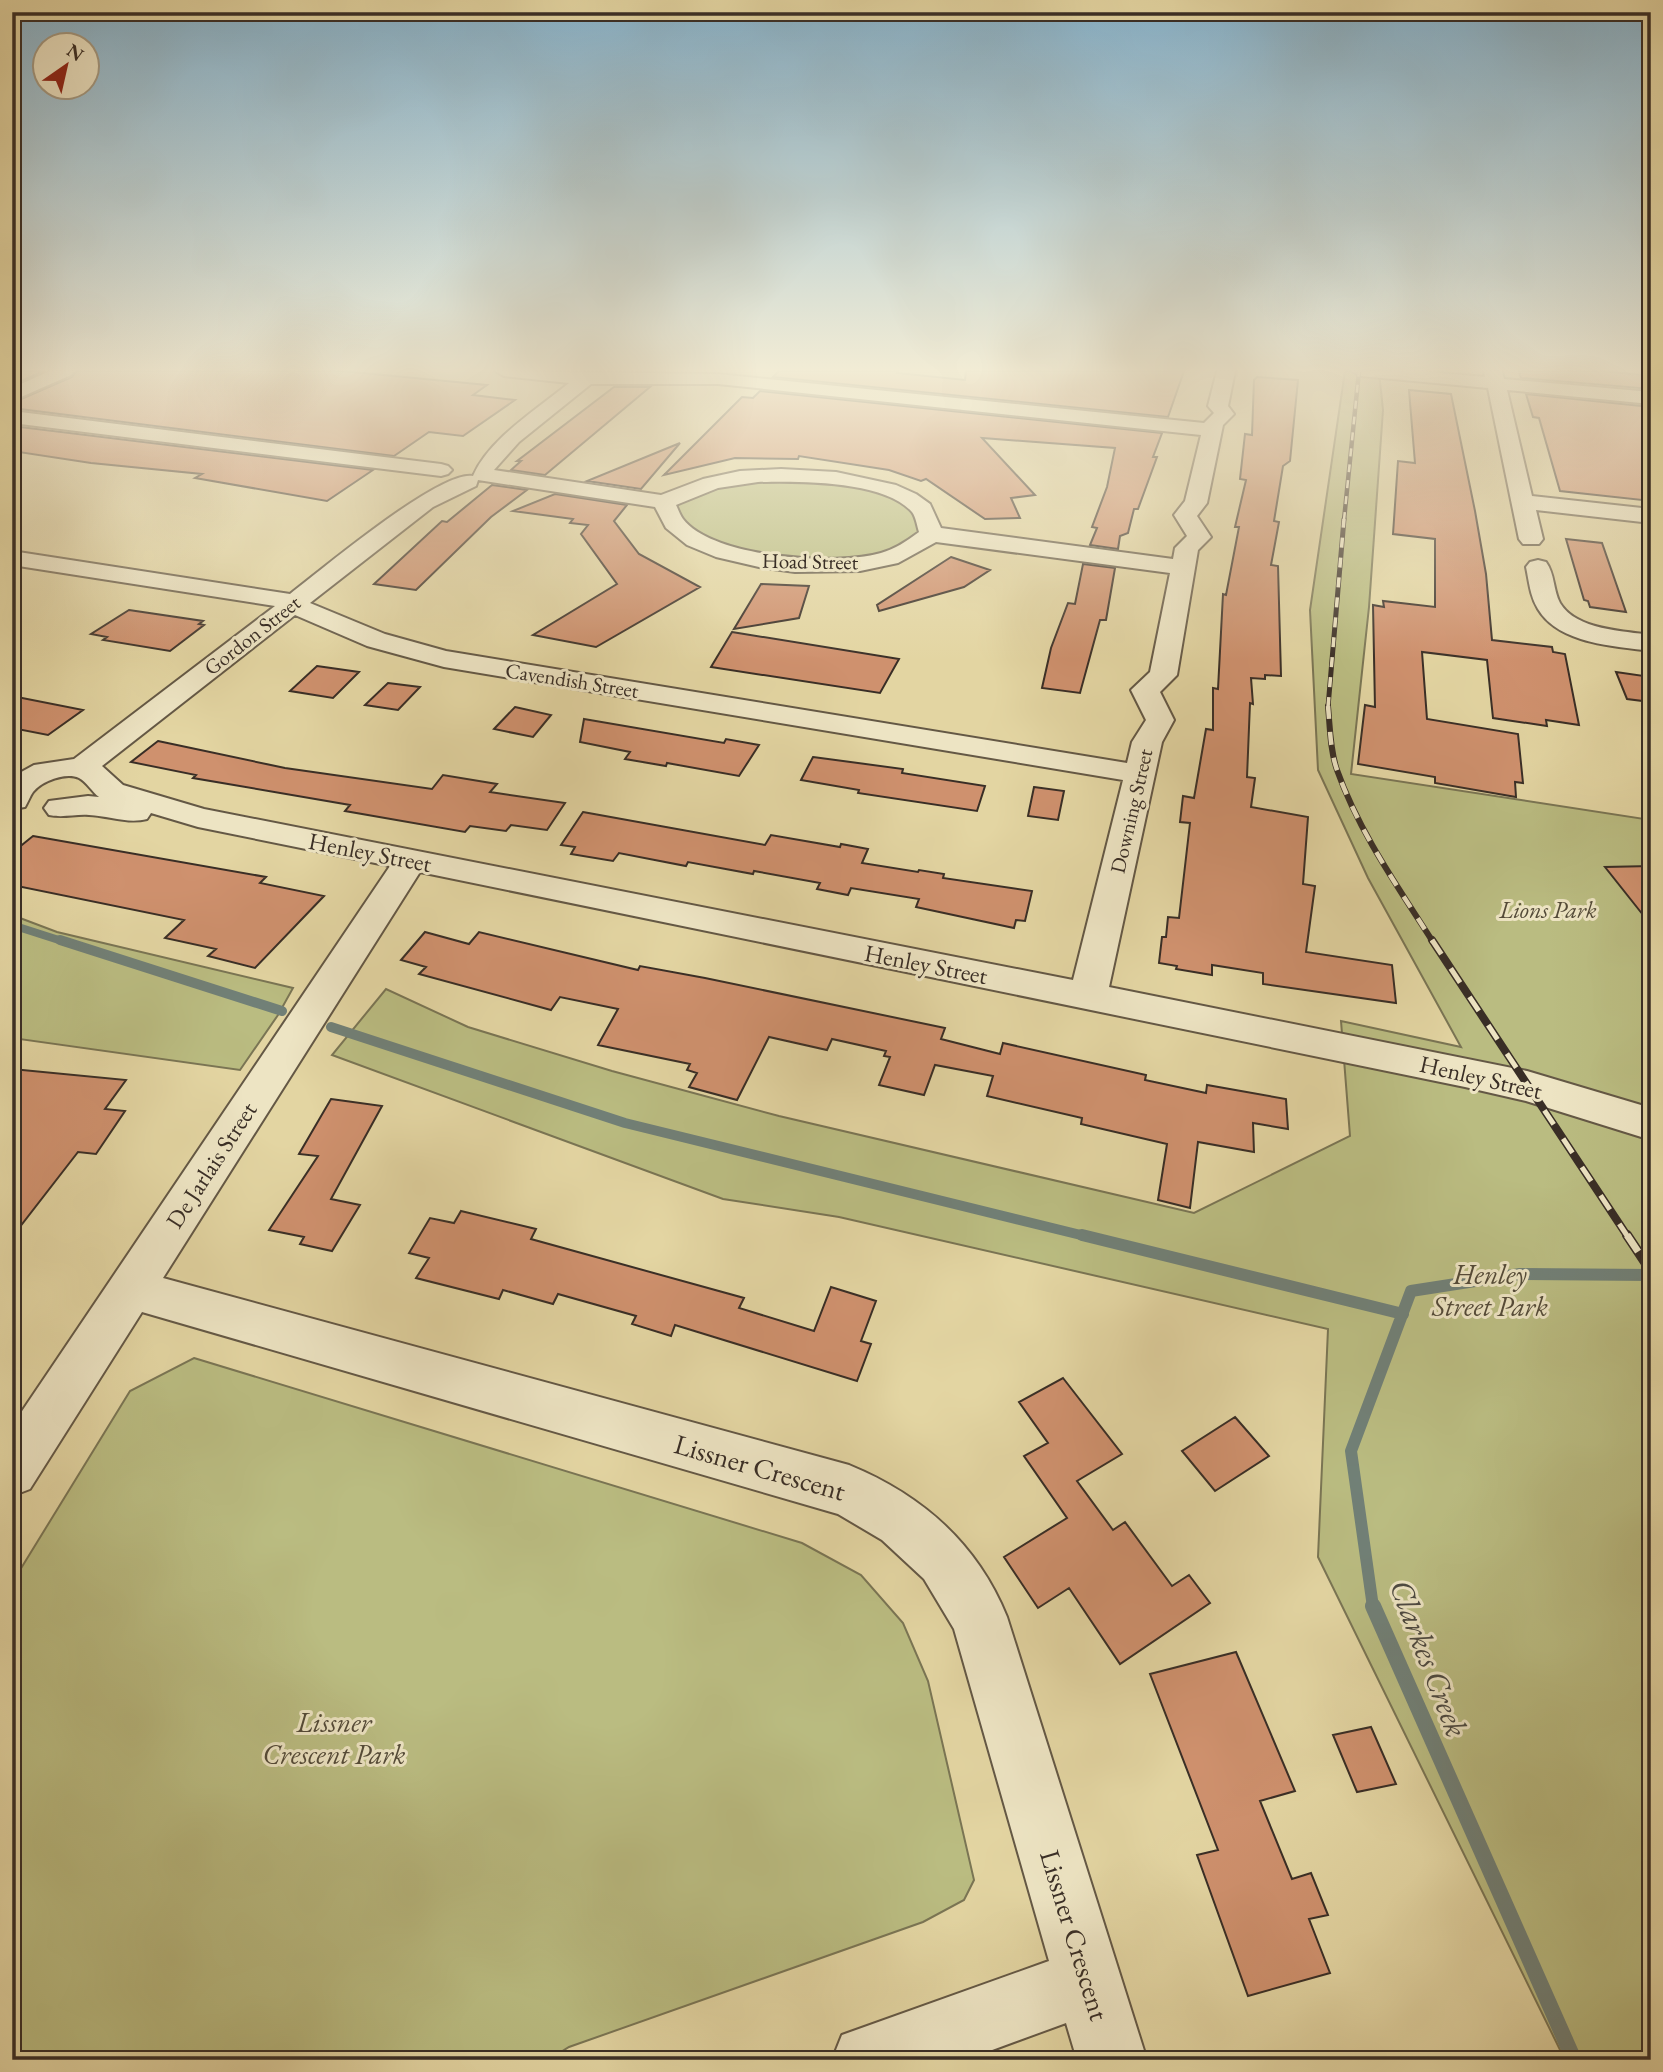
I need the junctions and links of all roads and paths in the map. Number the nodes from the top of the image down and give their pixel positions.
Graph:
1 (420, 468) edge
2 (471, 468) edge
3 (1204, 468) edge
4 (1516, 468) edge
5 (463, 473) junction
6 (664, 502) junction
7 (1524, 502) junction
8 (1651, 516) edge
9 (931, 534) junction
10 (1531, 539) dead end
11 (12, 558) edge
12 (1538, 567) dead end
13 (1183, 568) junction
14 (292, 605) junction
15 (1651, 643) edge
16 (1139, 774) junction
17 (88, 775) junction
18 (16, 790) edge
19 (60, 808) junction
20 (198, 817) junction
21 (411, 860) junction
22 (1088, 996) junction
23 (1651, 1124) edge
24 (130, 1289) junction
25 (12, 1471) edge
26 (1090, 1981) junction
27 (867, 2060) edge
28 (1112, 2060) edge

1 - 5 street
2 - 5 street, Gordon Street
3 - 13 street, Downing Street
4 - 7 street
5 - 6 street
5 - 14 street, Gordon Street
6 - 9 street
6 - 9 street, Hoad Street
7 - 8 street
7 - 10 street
9 - 13 street
11 - 14 street, Cavendish Street
12 - 15 street
13 - 16 street, Downing Street
14 - 16 street, Cavendish Street
14 - 17 street, Gordon Street
16 - 22 street, Downing Street
17 - 18 street
17 - 19 street, Gordon Street
17 - 20 street, Henley Street
18 - 19 street, Henley Street
19 - 20 street, Henley Street
20 - 21 street, Henley Street
21 - 22 street, Henley Street
21 - 24 street, De Jarlais Street
22 - 23 street, Henley Street
24 - 25 street, De Jarlais Street
24 - 26 street, Lissner Crescent
26 - 27 street
26 - 28 street, Lissner Crescent

